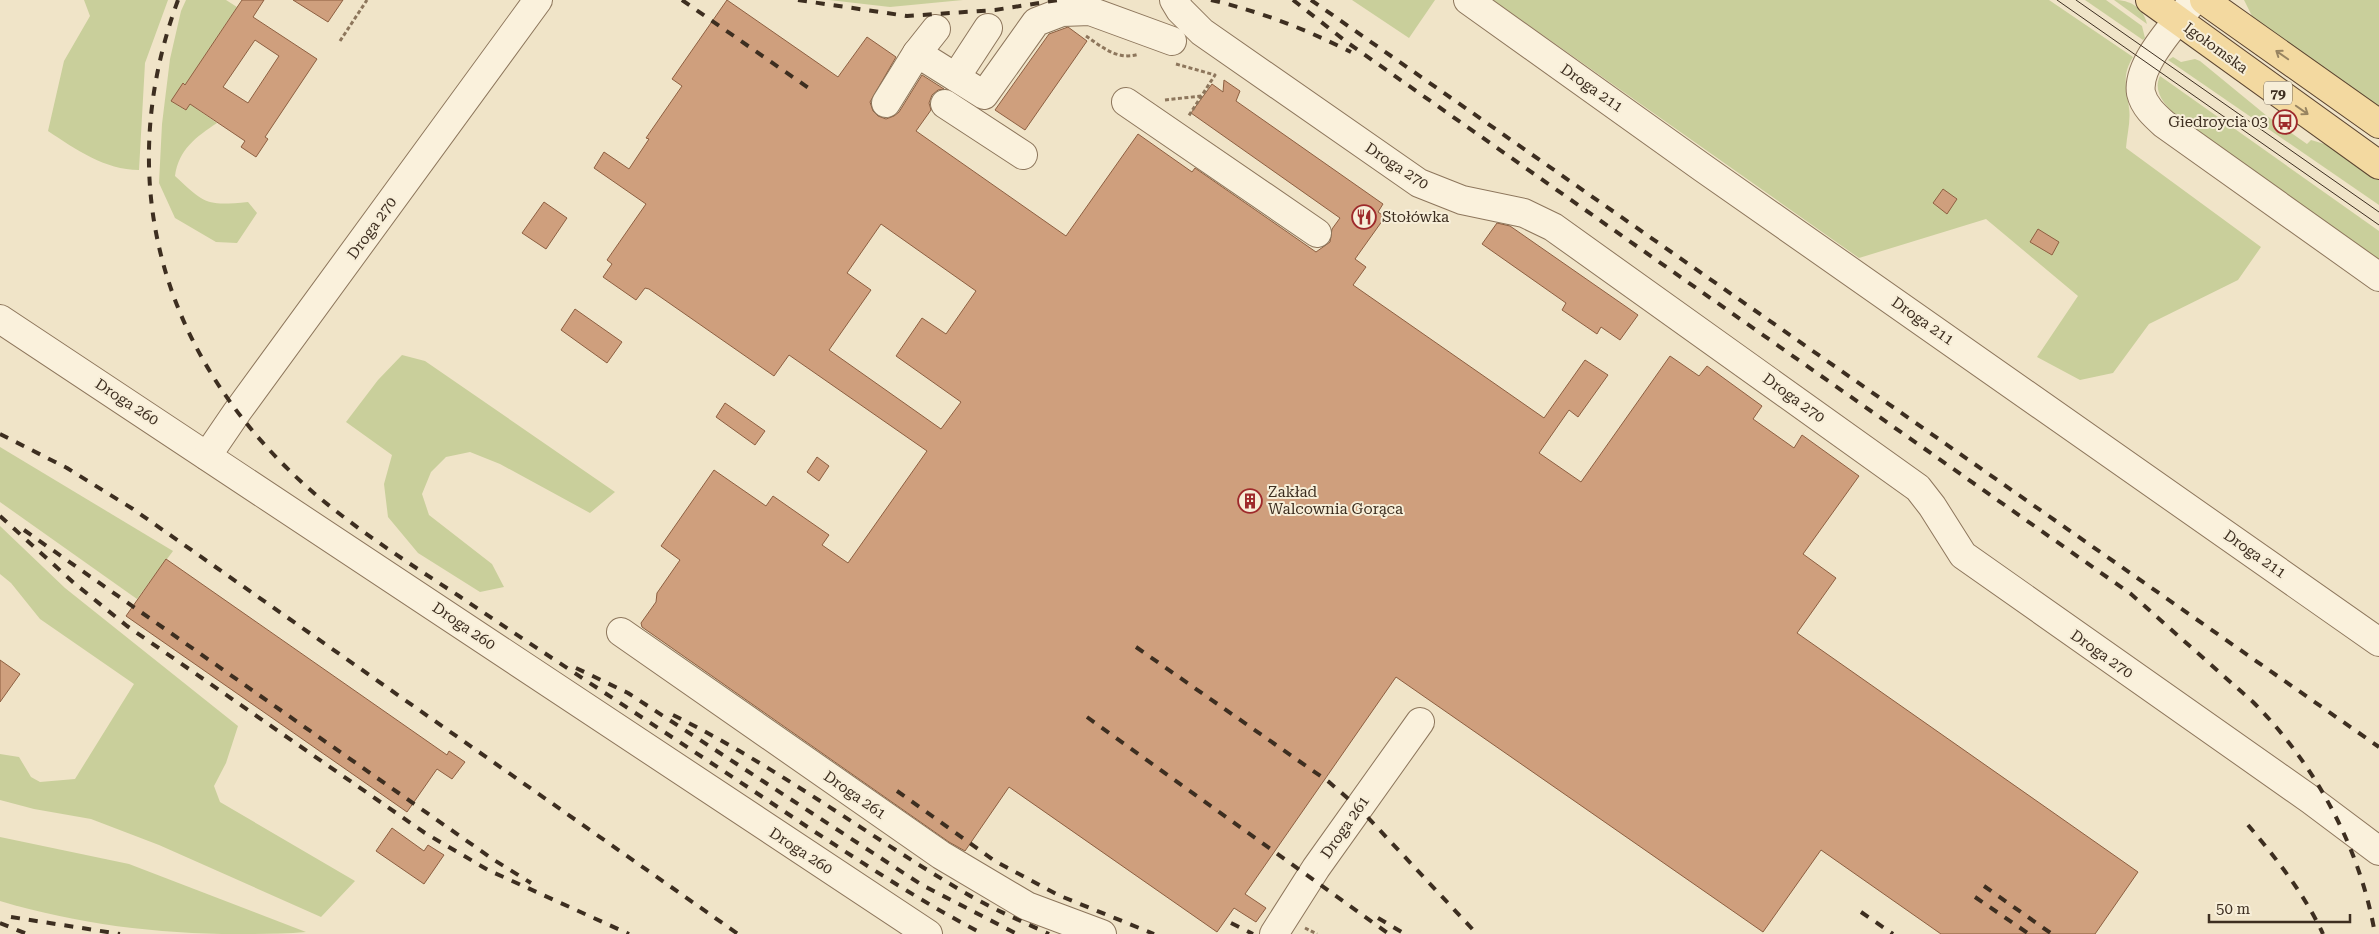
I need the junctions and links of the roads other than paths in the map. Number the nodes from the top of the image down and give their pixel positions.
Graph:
1 (538, 0) edge
2 (1174, 0) edge
3 (1468, 0) edge
4 (2150, 0) edge
5 (2204, 0) edge
6 (2186, 10) edge
7 (988, 28) dead end
8 (936, 29) dead end
9 (917, 52) junction
10 (1171, 52) road end
11 (956, 77) junction
12 (1126, 102) dead end
13 (886, 103) dead end
14 (945, 104) dead end
15 (2379, 124) edge
16 (1022, 156) dead end
17 (2379, 165) edge
18 (1317, 234) dead end
19 (2379, 277) edge
20 (0, 318) edge
21 (207, 456) junction
22 (622, 632) dead end
23 (2379, 642) edge
24 (1420, 722) dead end
25 (2379, 851) edge
26 (928, 934) edge
27 (1102, 934) edge
28 (1274, 934) edge

1 - 21 lane, Droga 270
2 - 25 lane, Droga 270
3 - 23 lane, Droga 211
4 - 6 main road, Igołomska / 79
15 -> 5 main road, 79
6 -> 17 main road, Igołomska / 79
6 - 19 lane
7 - 11 lane
8 - 9 lane
9 - 11 lane
9 - 13 lane
10 - 11 lane
12 - 18 lane
14 - 16 lane
20 - 21 lane, Droga 260
21 - 26 lane, Droga 260
22 - 27 lane, Droga 261
24 - 28 lane, Droga 261

